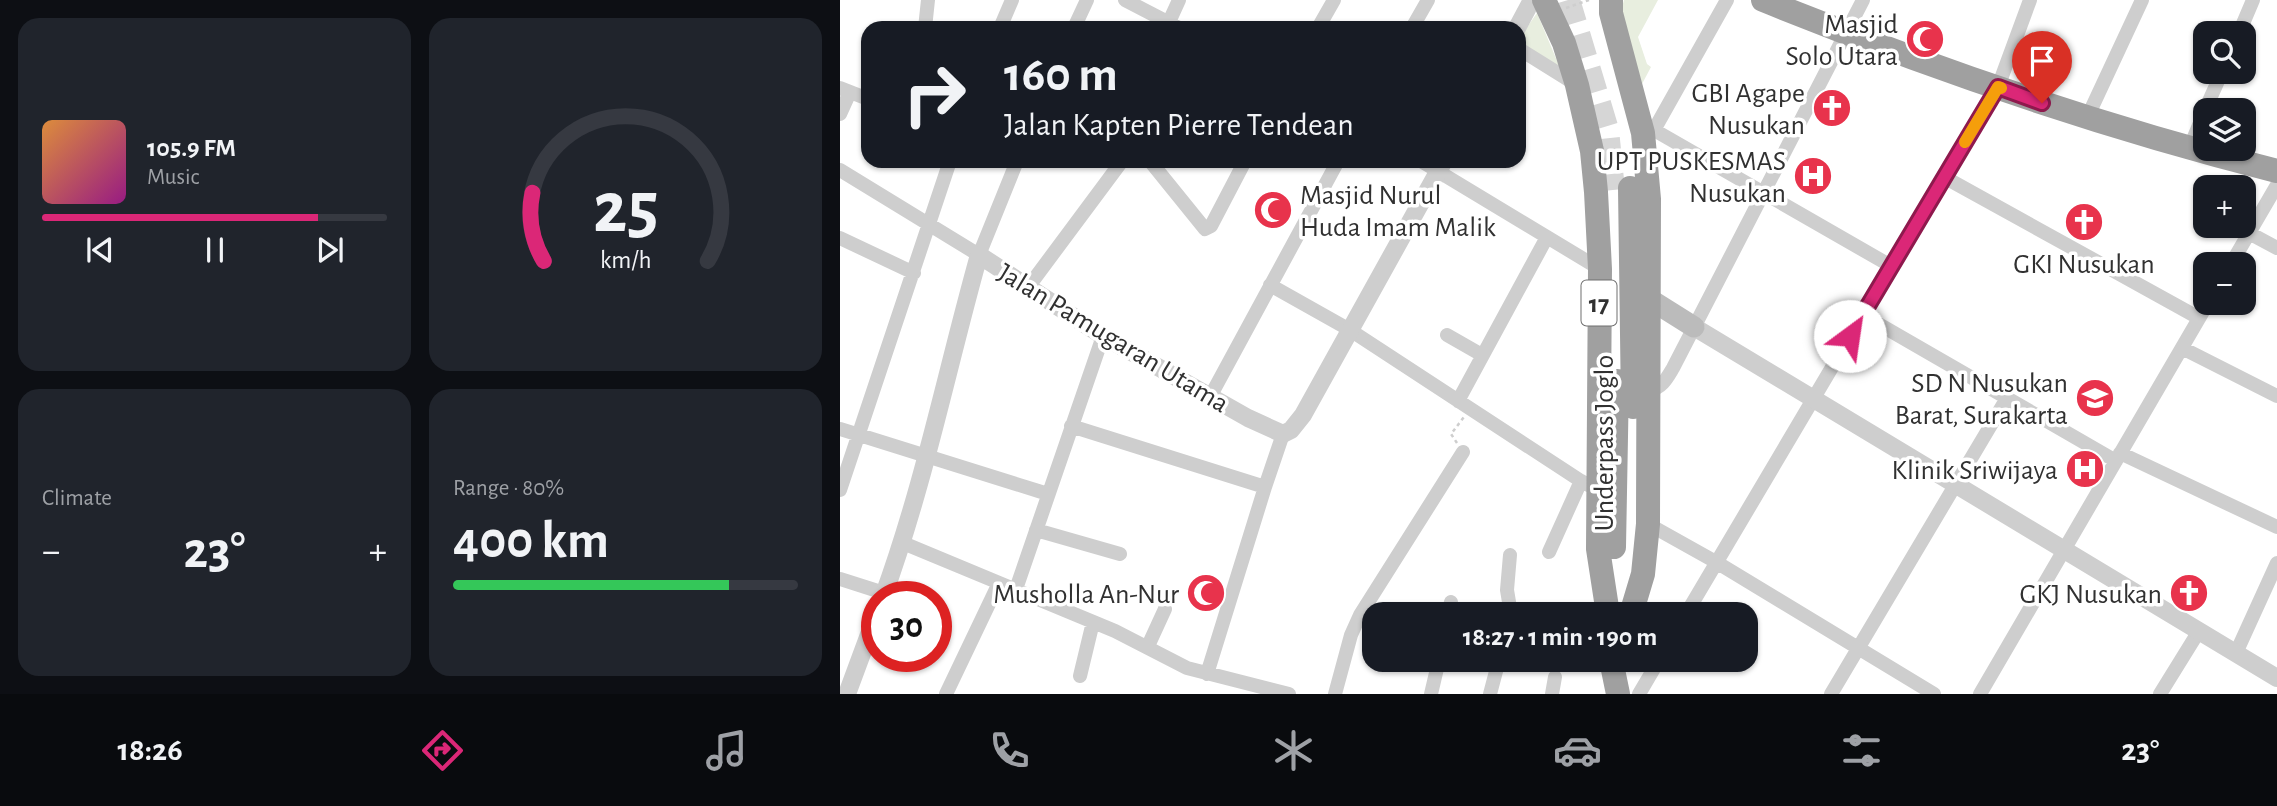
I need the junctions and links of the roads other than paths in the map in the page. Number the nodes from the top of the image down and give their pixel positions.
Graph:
1 (928, 0) edge
2 (1012, 0) edge
3 (1087, 0) edge
4 (1125, 0) edge
5 (1179, 0) edge
6 (1334, 0) edge
7 (1428, 0) edge
8 (1532, 0) edge
9 (1611, 0) edge
10 (1727, 0) edge
11 (1763, 0) edge
12 (1863, 0) edge
13 (2030, 0) edge
14 (2142, 0) edge
15 (2253, 0) edge
16 (1550, 6) edge
17 (926, 21) edge
18 (1003, 21) edge
19 (1077, 21) edge
20 (1163, 21) edge
21 (1173, 21) edge
22 (1322, 21) edge
23 (1416, 21) edge
24 (1521, 21) edge
25 (2244, 21) edge
26 (1846, 33) junction
27 (1526, 53) edge
28 (1577, 85) junction
29 (1998, 87) junction
30 (845, 90) edge
31 (840, 114) edge
32 (2087, 118) junction
33 (1648, 131) junction
34 (2193, 140) edge
35 (2189, 149) junction
36 (948, 168) edge
37 (1014, 168) edge
38 (1117, 168) edge
39 (1164, 168) edge
40 (1241, 168) edge
41 (1334, 168) edge
42 (1440, 168) edge
43 (1444, 168) edge
44 (840, 170) edge
45 (2277, 171) edge
46 (1944, 177) junction
47 (2277, 185) edge
48 (1763, 192) junction
49 (2256, 221) edge
50 (931, 224) junction
51 (1547, 237) junction
52 (2256, 237) edge
53 (840, 238) edge
54 (2277, 248) edge
55 (979, 255) junction
56 (1891, 266) junction
57 (1600, 270) junction
58 (914, 273) junction
59 (1270, 285) junction
60 (1029, 286) junction
61 (1651, 300) junction
62 (1863, 315) junction
63 (2201, 315) edge
64 (2199, 318) junction
65 (1694, 327) junction
66 (1350, 330) junction
67 (1447, 335) dead end
68 (1103, 336) junction
69 (2182, 348) junction
70 (1482, 355) junction
71 (1650, 390) junction
72 (2277, 396) edge
73 (1210, 397) junction
74 (1813, 398) junction
75 (2007, 398) junction
76 (1464, 405) junction
77 (1071, 426) junction
78 (840, 429) edge
79 (1283, 433) junction
80 (858, 435) junction
81 (1463, 452) road end
82 (928, 455) junction
83 (2118, 457) junction
84 (1955, 484) junction
85 (1590, 486) junction
86 (1265, 487) junction
87 (840, 490) edge
88 (1048, 494) junction
89 (1648, 524) junction
90 (2277, 527) edge
91 (1036, 530) junction
92 (903, 543) junction
93 (2064, 550) junction
94 (1549, 552) dead end
95 (1120, 554) dead end
96 (1510, 555) dead end
97 (1716, 562) junction
98 (2277, 564) edge
99 (840, 579) edge
100 (889, 581) edge
101 (999, 583) junction
102 (861, 587) edge
103 (1016, 589) junction
104 (1509, 602) edge
105 (1607, 602) edge
106 (1610, 602) edge
107 (1631, 602) edge
108 (1635, 602) edge
109 (1693, 602) edge
110 (1165, 609) dead end
111 (1093, 622) junction
112 (2199, 631) junction
113 (1148, 646) junction
114 (1858, 648) junction
115 (2236, 653) junction
116 (861, 656) edge
117 (1437, 672) edge
118 (1496, 672) edge
119 (1613, 672) edge
120 (1626, 672) edge
121 (1652, 672) edge
122 (1207, 674) junction
123 (1080, 676) dead end
124 (1555, 677) dead end
125 (2277, 678) edge
126 (1253, 690) edge
127 (847, 694) edge
128 (946, 694) edge
129 (1286, 694) edge
130 (1335, 694) edge
131 (1432, 694) edge
132 (1490, 694) edge
133 (1552, 694) edge
134 (1618, 694) edge
135 (1623, 694) edge
136 (1639, 694) edge
137 (1831, 694) edge
138 (1934, 694) edge
139 (1980, 694) edge
140 (2160, 694) edge

1 - 17 street
2 - 18 street
3 - 19 street
4 - 20 street
5 - 21 street
6 - 22 street
7 - 23 street
8 - 24 street
9 - 33 highway, 17
10 - 33 street
11 - 26 highway
12 - 26 street
13 - 29 street
14 - 32 street
15 - 25 street
16 - 28 highway, 17
26 - 29 highway
26 - 48 street
27 - 28 street
28 - 57 highway, 17
29 - 32 highway
29 - 46 street
30 - 31 street
32 - 35 highway
33 - 48 street
33 - 61 highway, 17
34 - 35 street
35 - 45 highway
36 - 50 street
37 - 55 street
38 - 60 street
39 - 40 street
41 - 59 street
42 - 66 street
43 - 51 street
44 - 50 street
46 - 56 street
46 - 64 street
47 - 49 street
48 - 56 street
48 - 65 street
50 - 55 street
50 - 58 street
51 - 57 street
51 - 70 street
52 - 54 street
53 - 58 street
55 - 60 street, Jalan Pamugaran Utama
55 - 82 street, Jalan Pamugaran Utama
56 - 62 street
57 - 85 highway, 17
58 - 80 street
59 - 66 street
59 - 73 street
60 - 68 street, Jalan Pamugaran Utama
61 - 65 main road
61 - 71 highway, 17
62 - 74 street
62 - 75 street
63 - 64 street
64 - 69 street
65 - 71 street
65 - 74 street
66 - 76 street
66 - 79 street
67 - 70 street
68 - 73 street, Jalan Pamugaran Utama
68 - 77 street
69 - 72 street
69 - 83 street
70 - 76 street
71 - 89 highway, 17
73 - 79 street, Jalan Pamugaran Utama
74 - 84 street
74 - 97 street
75 - 83 street
75 - 84 street
76 - 85 street
77 - 86 street
77 - 88 street
78 - 80 street
79 - 86 street
80 - 82 street
80 - 87 street
81 - 130 street
82 - 88 street
82 - 92 street, Jalan Pamugaran Utama
83 - 90 street
83 - 93 street
84 - 93 street
84 - 114 street
85 - 94 street
85 - 105 highway, 17
86 - 122 street
88 - 91 street
89 - 97 street
89 - 108 highway, 17
91 - 95 street
91 - 103 street
92 - 100 street, Jalan Pamugaran Utama
92 - 101 street
93 - 112 street
93 - 139 street
96 - 104 street
97 - 109 street
97 - 114 street
98 - 115 street
99 - 102 street
101 - 103 street
101 - 128 street
103 - 111 street
106 - 107 highway, Underpass Joglo
110 - 113 street
111 - 113 street
111 - 123 street
112 - 115 street
112 - 140 street
113 - 122 street
114 - 137 street
114 - 138 street
115 - 125 street
116 - 127 street
117 - 131 street
118 - 132 street
119 - 134 highway
120 - 135 highway
121 - 136 street
122 - 126 street
124 - 133 street
126 - 129 street

